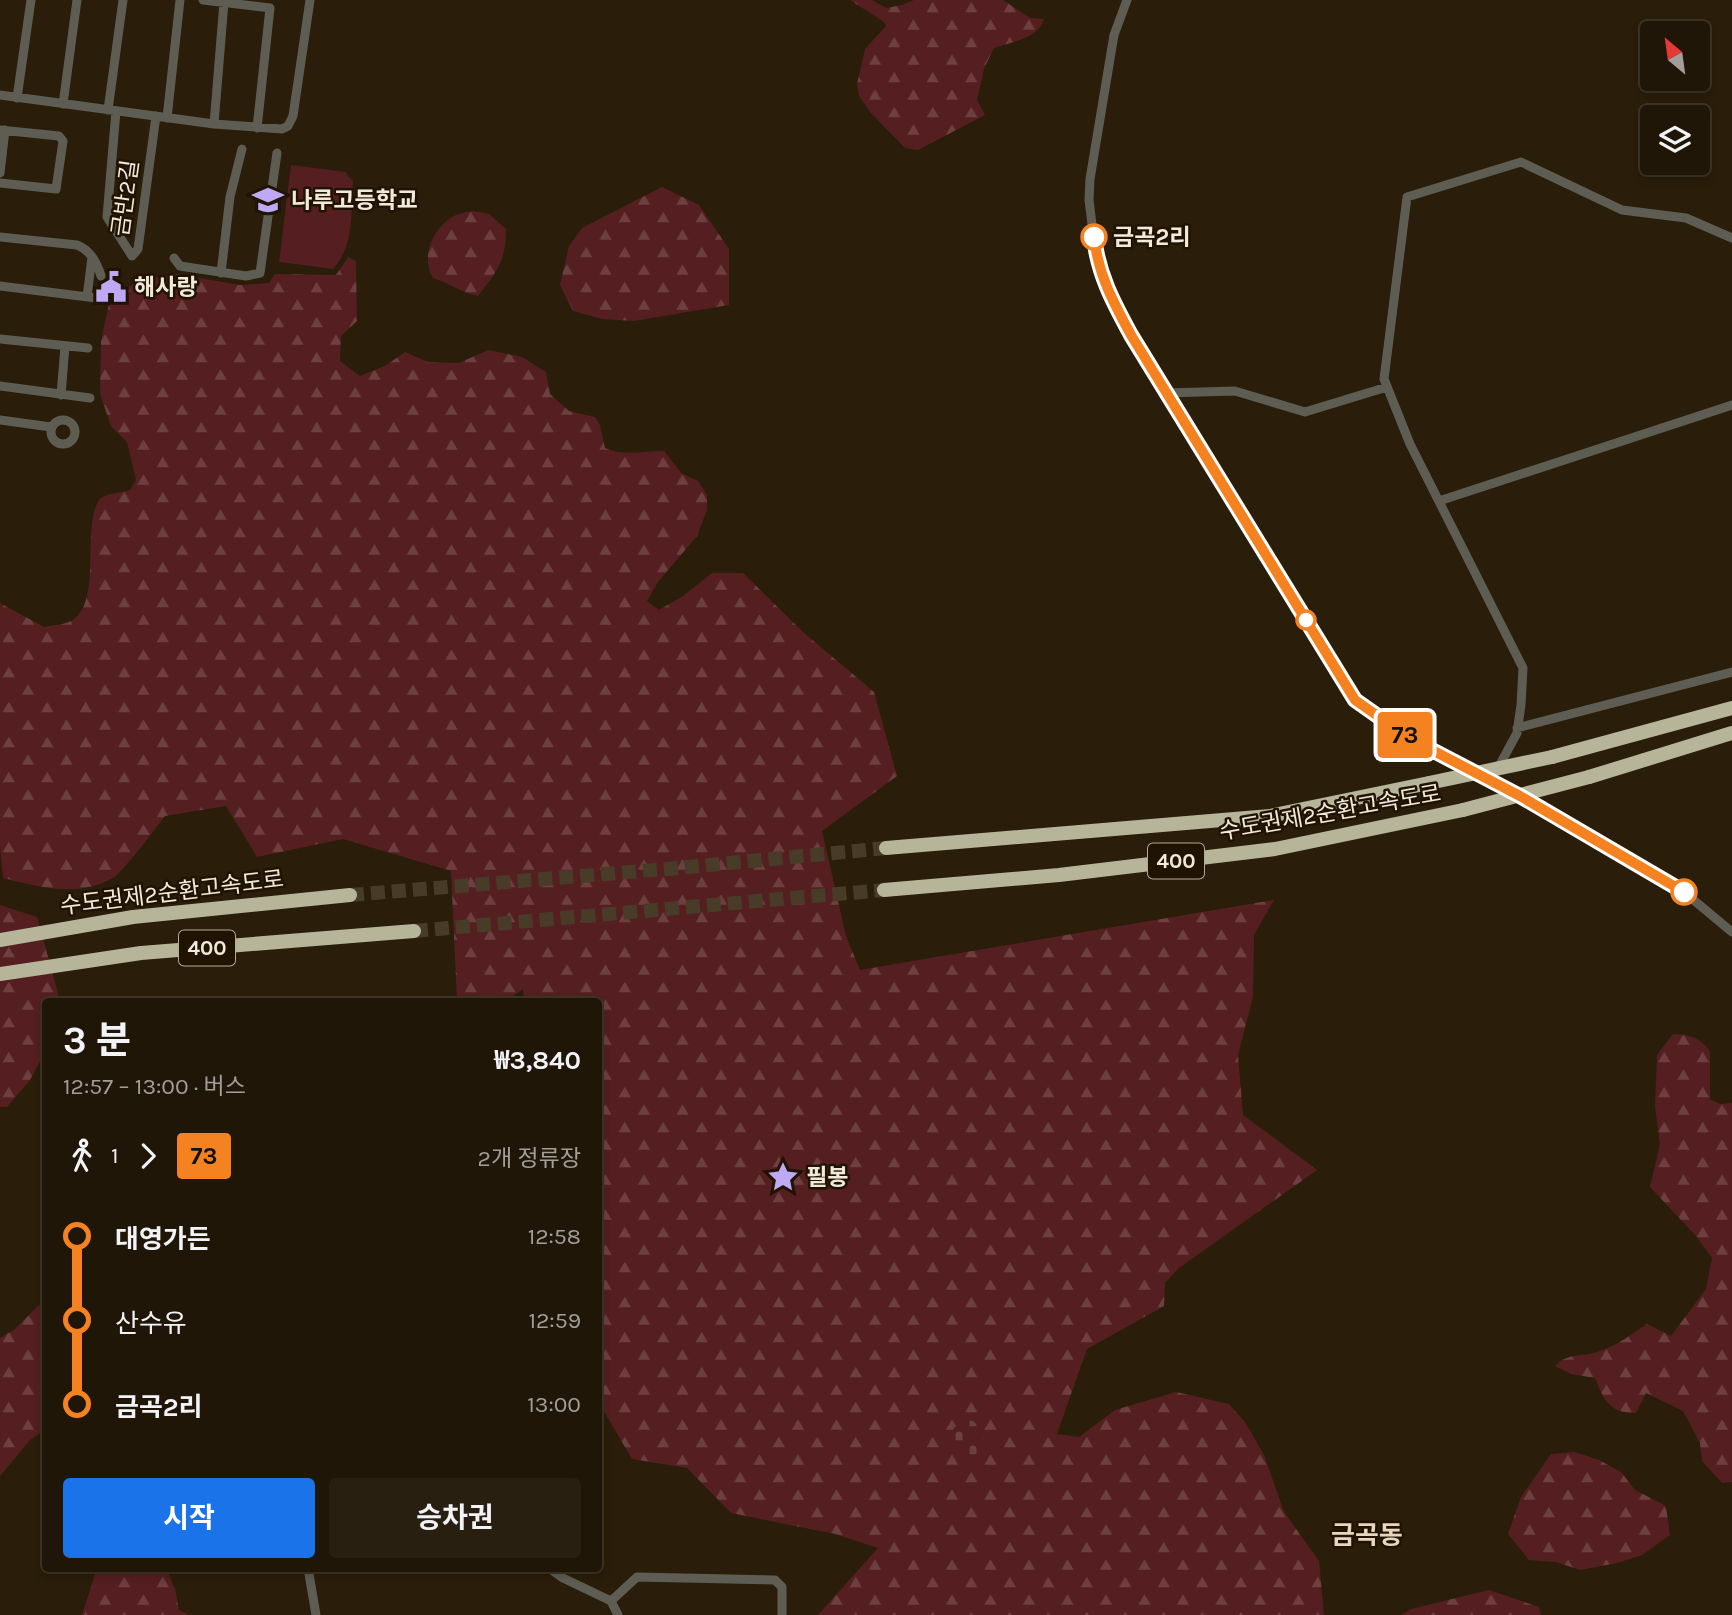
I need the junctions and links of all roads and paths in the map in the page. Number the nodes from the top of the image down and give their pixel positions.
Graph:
1 (31, 0) edge
2 (76, 0) edge
3 (123, 0) edge
4 (180, 0) edge
5 (203, 0) edge
6 (310, 0) edge
7 (1127, 0) edge
8 (224, 2) junction
9 (0, 95) edge
10 (17, 98) junction
11 (63, 104) junction
12 (112, 111) junction
13 (156, 116) junction
14 (167, 118) junction
15 (214, 124) junction
16 (257, 128) junction
17 (2, 130) edge
18 (242, 149) dead end
19 (277, 153) dead end
20 (0, 173) edge
21 (0, 183) edge
22 (0, 237) edge
23 (1732, 238) edge
24 (92, 257) junction
25 (174, 258) dead end
26 (221, 272) junction
27 (101, 276) dead end
28 (0, 286) edge
29 (0, 339) edge
30 (65, 346) junction
31 (88, 348) dead end
32 (0, 386) edge
33 (1387, 387) junction
34 (1166, 393) junction
35 (61, 395) junction
36 (90, 398) dead end
37 (1732, 405) edge
38 (0, 420) edge
39 (51, 428) dead end
40 (1440, 501) junction
41 (1732, 672) edge
42 (1732, 708) edge
43 (1517, 728) junction
44 (1732, 733) edge
45 (1492, 781) junction
46 (886, 848) tunnel mouth
47 (884, 890) tunnel mouth
48 (350, 895) tunnel mouth
49 (414, 931) tunnel mouth
50 (1732, 932) edge
51 (0, 940) edge
52 (0, 974) edge
53 (309, 1572) edge
54 (555, 1572) edge
55 (611, 1601) junction
56 (316, 1615) edge
57 (618, 1615) edge
58 (782, 1615) edge

1 - 10 street
2 - 11 street
3 - 12 street, 금반2길
4 - 14 street
5 - 8 street
6 - 16 street
7 - 34 street
8 - 15 street
8 - 16 street
9 - 10 street
10 - 11 street
11 - 12 street
12 - 13 street
12 - 13 street, 금반2길
13 - 14 street
14 - 15 street
15 - 16 street
17 - 20 street
17 - 21 street
18 - 26 street
19 - 26 street
22 - 24 street
23 - 33 street
24 - 27 street
24 - 28 street
25 - 26 street
29 - 30 street
30 - 31 street
30 - 35 street
32 - 35 street
33 - 34 street
33 - 40 street
34 - 45 street
35 - 36 street
37 - 40 street
38 - 39 street
40 - 43 street
41 - 43 street
42 - 46 highway, 수도권제2순환고속도로 / 400, bridge
43 - 45 street
44 - 47 highway, 수도권제2순환고속도로 / 400, bridge
45 - 50 street
48 - 51 highway, 수도권제2순환고속도로 / 400
49 - 52 highway, 400
53 - 56 street
54 - 55 street
55 - 57 street
55 - 58 street

